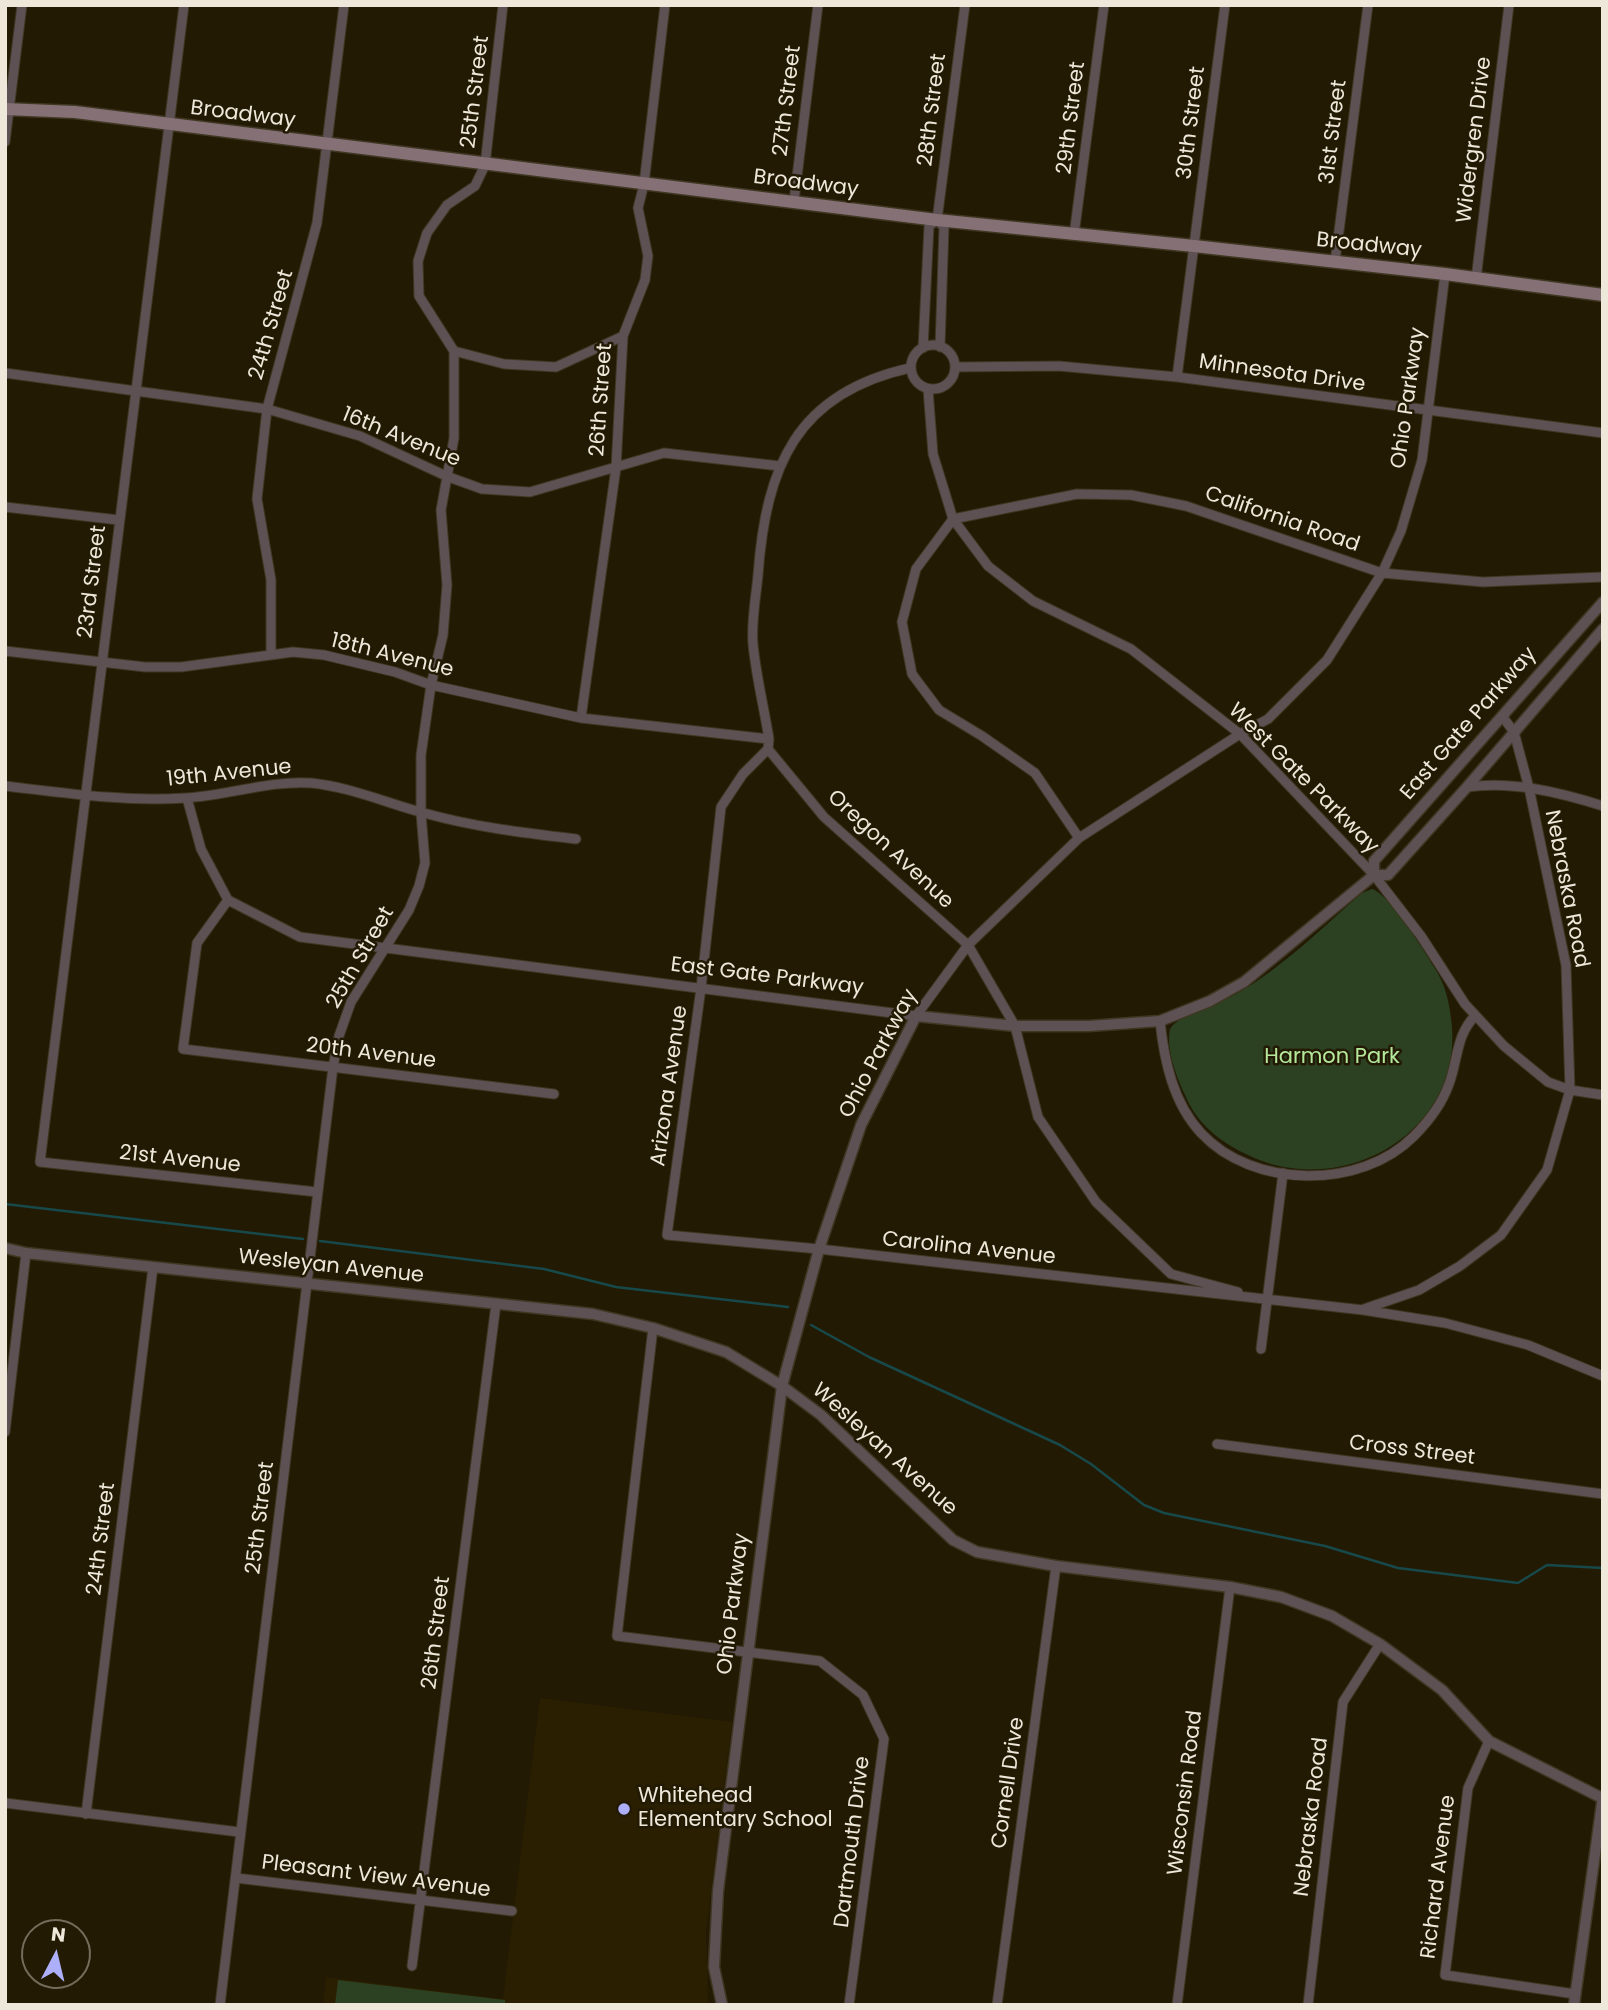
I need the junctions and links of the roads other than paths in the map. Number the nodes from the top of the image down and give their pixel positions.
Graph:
1 (23, 5) edge
2 (184, 5) edge
3 (344, 5) edge
4 (503, 5) edge
5 (665, 5) edge
6 (818, 5) edge
7 (965, 5) edge
8 (1104, 5) edge
9 (1225, 5) edge
10 (1368, 5) edge
11 (1509, 5) edge
12 (7, 109) edge
13 (168, 125) junction
14 (5, 142) edge
15 (328, 144) junction
16 (485, 165) junction
17 (644, 184) junction
18 (794, 201) junction
19 (937, 220) junction
20 (1074, 235) junction
21 (1194, 246) junction
22 (1335, 262) junction
23 (1444, 274) junction
24 (1476, 279) junction
25 (1603, 295) edge
26 (623, 335) junction
27 (940, 347) junction
28 (923, 348) junction
29 (454, 351) junction
30 (955, 367) junction
31 (911, 368) junction
32 (5, 373) edge
33 (1177, 377) junction
34 (928, 389) junction
35 (134, 391) junction
36 (267, 409) junction
37 (1429, 412) junction
38 (1603, 433) edge
39 (780, 466) junction
40 (616, 468) junction
41 (446, 476) junction
42 (5, 507) edge
43 (953, 519) junction
44 (119, 520) junction
45 (1382, 573) junction
46 (1603, 577) edge
47 (1603, 602) edge
48 (1603, 629) edge
49 (5, 651) edge
50 (271, 654) junction
51 (101, 662) junction
52 (431, 685) junction
53 (1502, 716) junction
54 (581, 718) junction
55 (1514, 732) junction
56 (1240, 734) junction
57 (768, 744) junction
58 (5, 786) edge
59 (1467, 788) junction
60 (1528, 788) junction
61 (85, 795) junction
62 (187, 798) junction
63 (1603, 806) edge
64 (421, 813) junction
65 (1079, 838) junction
66 (576, 839) dead end
67 (1374, 876) junction
68 (228, 900) junction
69 (968, 945) junction
70 (386, 948) junction
71 (701, 988) junction
72 (916, 1016) junction
73 (1475, 1016) junction
74 (1160, 1021) junction
75 (1015, 1026) junction
76 (333, 1066) junction
77 (1570, 1090) junction
78 (554, 1094) dead end
79 (1603, 1095) edge
80 (40, 1163) joint
81 (1283, 1173) junction
82 (317, 1192) junction
83 (667, 1235) joint
84 (5, 1248) edge
85 (819, 1249) junction
86 (26, 1253) junction
87 (153, 1267) junction
88 (308, 1283) junction
89 (1267, 1300) junction
90 (496, 1304) junction
91 (1363, 1310) junction
92 (653, 1328) junction
93 (1261, 1349) dead end
94 (1603, 1376) edge
95 (782, 1386) junction
96 (5, 1432) edge
97 (1217, 1444) dead end
98 (1603, 1494) edge
99 (1056, 1566) junction
100 (1230, 1587) junction
101 (1380, 1644) junction
102 (747, 1650) junction
103 (1489, 1741) junction
104 (1603, 1797) edge
105 (5, 1803) edge
106 (86, 1814) junction
107 (239, 1832) junction
108 (236, 1878) junction
109 (421, 1899) junction
110 (512, 1911) dead end
111 (412, 1966) dead end
112 (1575, 1999) edge
113 (220, 2005) edge
114 (722, 2005) edge
115 (849, 2005) edge
116 (997, 2005) edge
117 (1177, 2005) edge
118 (1308, 2005) edge

1 - 12 street
2 - 13 street, 23rd Street
3 - 15 street, 24th Street
4 - 16 street, 25th Street
5 - 17 street, 26th Street
6 - 18 street, 27th Street
7 - 19 street, 28th Street
8 - 20 street, 29th Street
9 - 21 street, 30th Street
10 - 22 street, 31st Street
11 - 24 street, Widergren Drive
12 - 13 main road, Broadway
12 - 14 street
13 - 15 main road, Broadway
13 - 35 street, 23rd Street
15 - 16 main road, Broadway
15 - 36 street, 24th Street
16 - 17 main road, Broadway
16 - 29 street, 25th Street
17 - 18 main road, Broadway
17 - 26 street, 26th Street
18 - 19 main road, Broadway
19 - 20 main road, Broadway
19 - 27 street
19 - 28 street
20 - 21 main road, Broadway
21 - 22 main road, Broadway
21 - 33 street, 30th Street
22 - 23 main road, Broadway
23 - 24 main road, Broadway
23 - 37 street, Ohio Parkway
24 - 25 main road, Broadway
26 - 29 street
26 - 40 street, 26th Street
27 - 28 street
27 - 30 street
28 - 31 street
29 - 41 street, 25th Street
30 - 33 street, Minnesota Drive
30 - 34 street
31 - 34 street
31 - 39 street
32 - 35 street, 16th Avenue
33 - 37 street, Minnesota Drive
34 - 43 street, West Gate Parkway
35 - 36 street, 16th Avenue
35 - 44 street, 23rd Street
36 - 41 street, 16th Avenue
36 - 50 street, 24th Street
37 - 38 street, Minnesota Drive
37 - 45 street, Ohio Parkway
39 - 40 street, 16th Avenue
39 - 57 street
40 - 41 street, 16th Avenue
40 - 54 street, 26th Street
41 - 52 street, 25th Street
42 - 44 street
43 - 45 street, California Road
43 - 56 street, West Gate Parkway
43 - 65 street
44 - 51 street, 23rd Street
45 - 46 street, California Road
45 - 56 street, Ohio Parkway
47 - 53 street, East Gate Parkway
48 - 55 street, East Gate Parkway
49 - 51 street, 18th Avenue
50 - 51 street, 18th Avenue
50 - 52 street, 18th Avenue
51 - 61 street, 23rd Street
52 - 54 street, 18th Avenue
52 - 64 street, 25th Street
53 - 55 street, Nebraska Road
53 - 67 street, East Gate Parkway
54 - 57 street, 18th Avenue
55 - 59 street, East Gate Parkway
55 - 60 street, Nebraska Road
56 - 65 street, Ohio Parkway
56 - 67 street, West Gate Parkway
57 - 69 street, Oregon Avenue
57 - 71 street, Arizona Avenue
58 - 61 street, 19th Avenue
59 - 60 street
59 - 67 street, East Gate Parkway
60 - 63 street
60 - 77 street, Nebraska Road
61 - 62 street, 19th Avenue
61 - 80 street, 23rd Street
62 - 64 street, 19th Avenue
62 - 68 street
64 - 66 street, 19th Avenue
64 - 70 street, 25th Street
65 - 69 street, Ohio Parkway
67 - 73 street, West Gate Parkway
67 - 74 street, East Gate Parkway
68 - 70 street, East Gate Parkway
68 - 76 street, 20th Avenue
69 - 72 street, Ohio Parkway
69 - 75 street, Oregon Avenue
70 - 71 street, East Gate Parkway
70 - 76 street, 25th Street
71 - 72 street, East Gate Parkway
71 - 83 street, Arizona Avenue
72 - 75 street, East Gate Parkway
72 - 85 street, Ohio Parkway
73 - 77 street, West Gate Parkway
73 - 81 street
74 - 75 street, East Gate Parkway
74 - 81 street
75 - 89 street, Oregon Avenue
76 - 78 street, 20th Avenue
76 - 82 street, 25th Street
77 - 79 street, West Gate Parkway
77 - 91 street, Nebraska Road
80 - 82 street, 21st Avenue
81 - 89 street
82 - 88 street, 25th Street
83 - 85 street, Carolina Avenue
84 - 86 street, Wesleyan Avenue
85 - 89 street, Carolina Avenue
85 - 95 street, Ohio Parkway
86 - 87 street, Wesleyan Avenue
86 - 96 street
87 - 88 street, Wesleyan Avenue
87 - 106 street, 24th Street
88 - 90 street, Wesleyan Avenue
88 - 107 street, 25th Street
89 - 91 street, Carolina Avenue
89 - 93 street
90 - 92 street, Wesleyan Avenue
90 - 109 street, 26th Street
91 - 94 street, Carolina Avenue
92 - 95 street, Wesleyan Avenue
92 - 102 street, Dartmouth Drive
95 - 99 street, Wesleyan Avenue
95 - 102 street, Ohio Parkway
97 - 98 street, Cross Street
99 - 100 street, Wesleyan Avenue
99 - 116 street, Cornell Drive
100 - 101 street, Wesleyan Avenue
100 - 117 street, Wisconsin Road
101 - 103 street, Wesleyan Avenue
101 - 118 street, Nebraska Road
102 - 114 street, Ohio Parkway
102 - 115 street, Dartmouth Drive
103 - 104 street, Wesleyan Avenue
103 - 112 street, Richard Avenue
104 - 112 street
105 - 106 street, Pleasant View Avenue
106 - 107 street, Pleasant View Avenue
107 - 108 street, 25th Street
108 - 109 street, Pleasant View Avenue
108 - 113 street, 25th Street
109 - 110 street, Pleasant View Avenue
109 - 111 street, 26th Street

